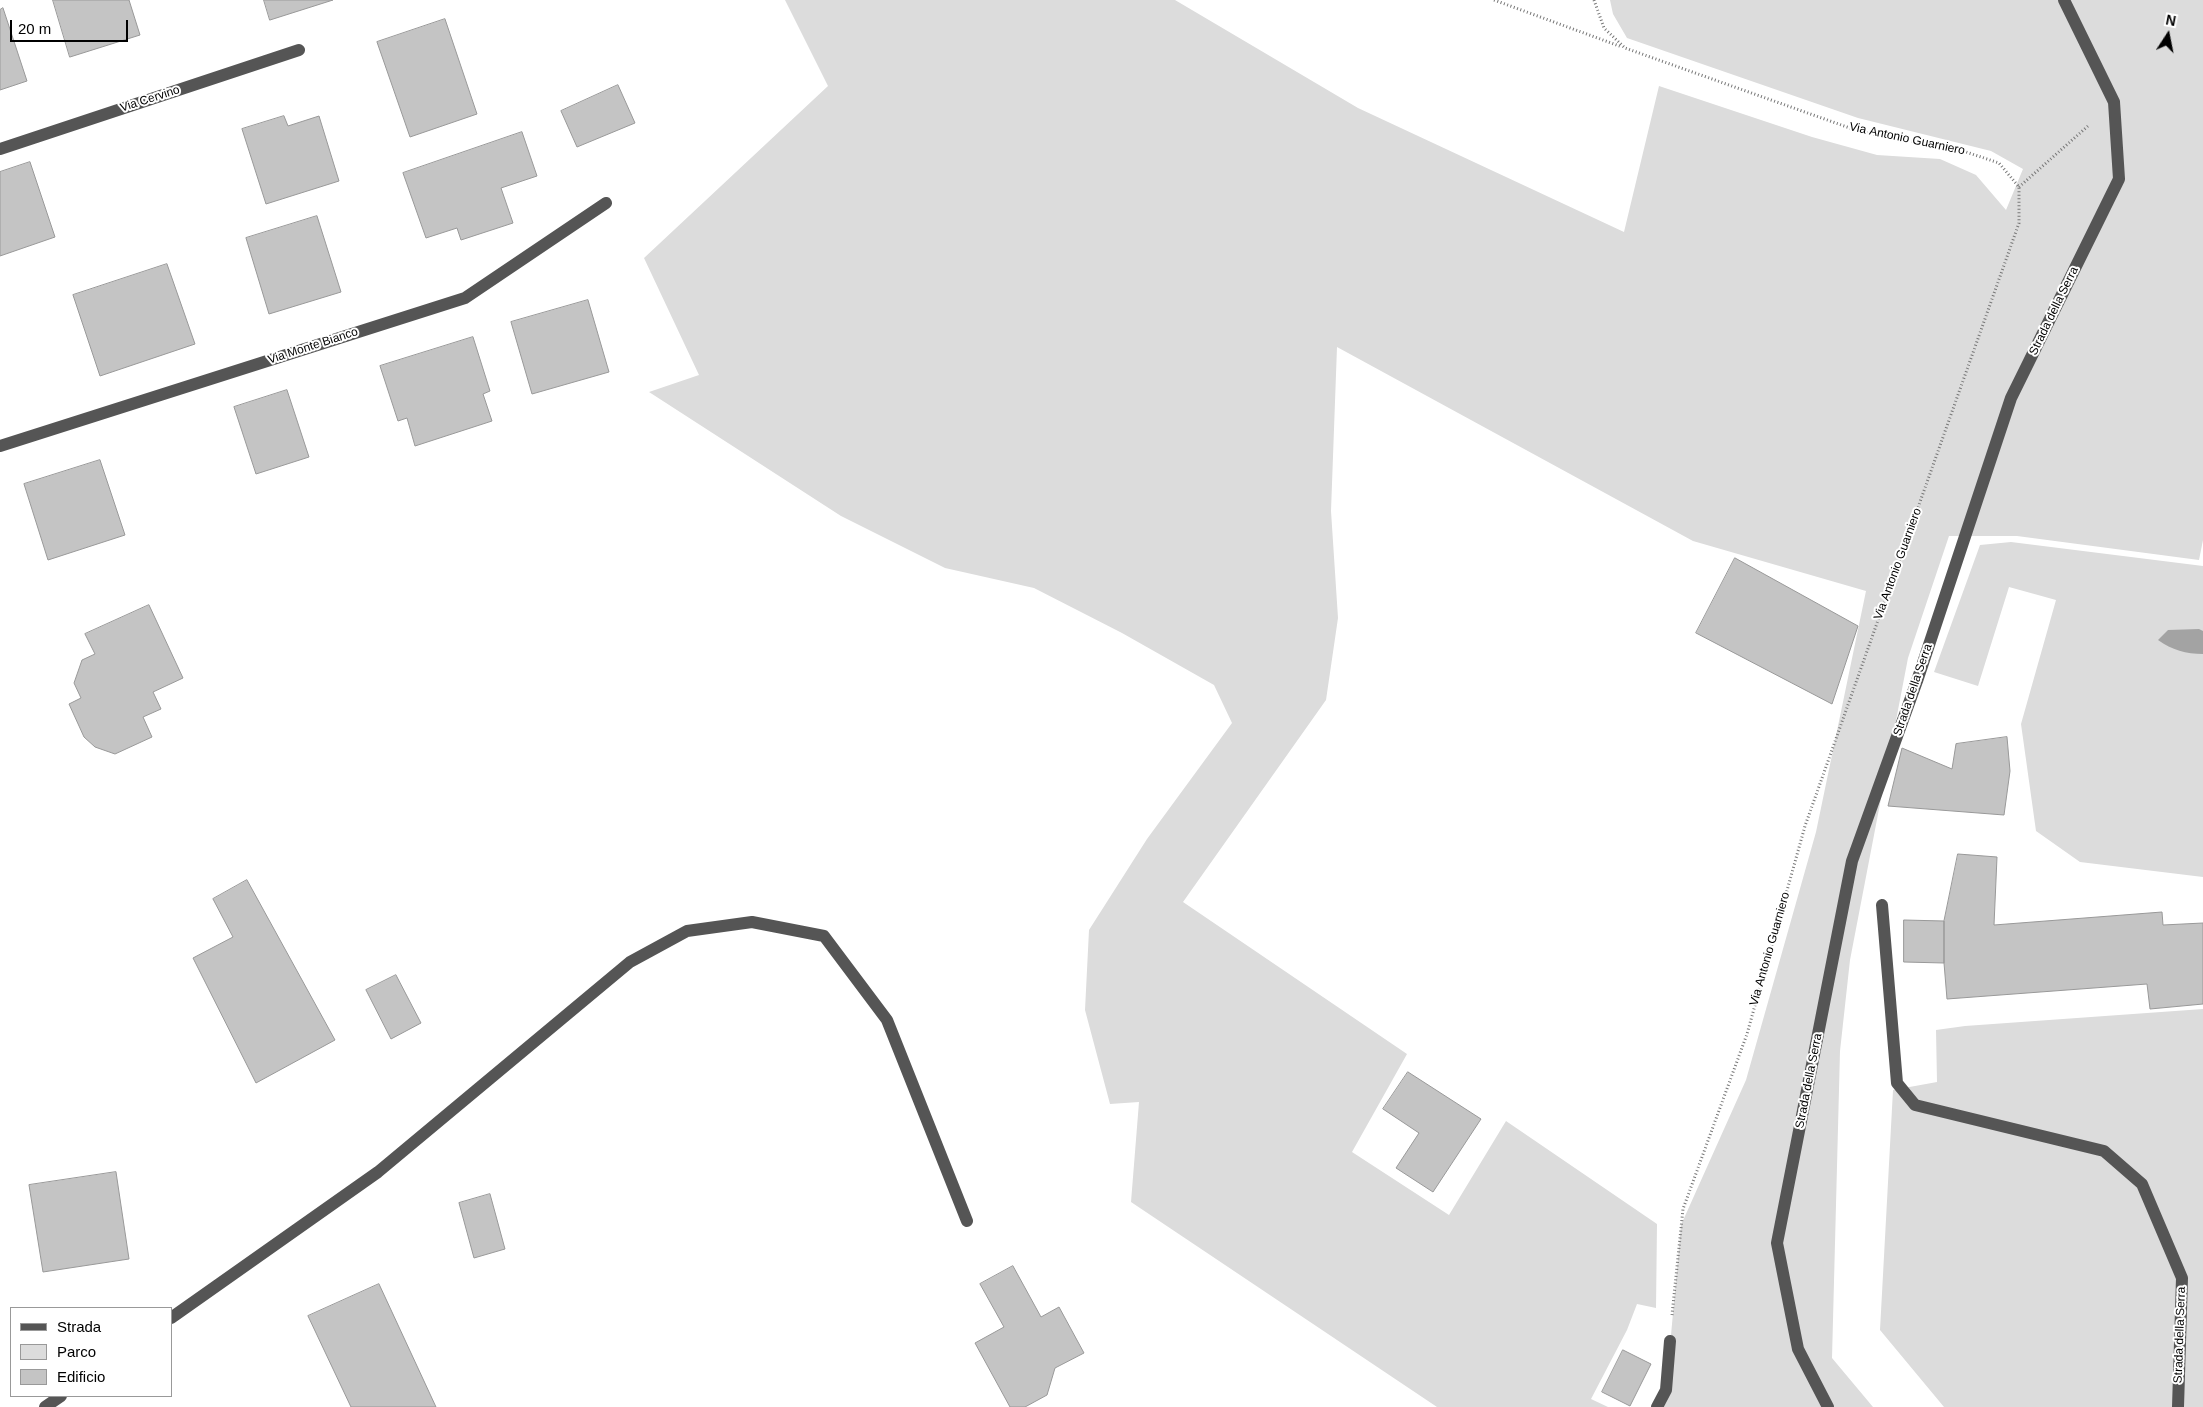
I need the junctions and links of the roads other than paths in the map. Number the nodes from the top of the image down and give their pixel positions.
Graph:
1 (2064, 0) edge
2 (300, 50) dead end
3 (0, 148) edge
4 (606, 203) dead end
5 (0, 446) edge
6 (1882, 905) dead end
7 (967, 1221) dead end
8 (172, 1317) edge
9 (1670, 1341) road end
10 (60, 1397) edge
11 (45, 1407) edge
12 (1657, 1407) edge
13 (1828, 1407) edge
14 (2178, 1407) edge

1 - 13 street, Strada della Serra
2 - 3 street, Via Cervino
4 - 5 street, Via Monte Bianco
6 - 14 street, Strada della Serra
7 - 8 street
9 - 12 street
10 - 11 street

